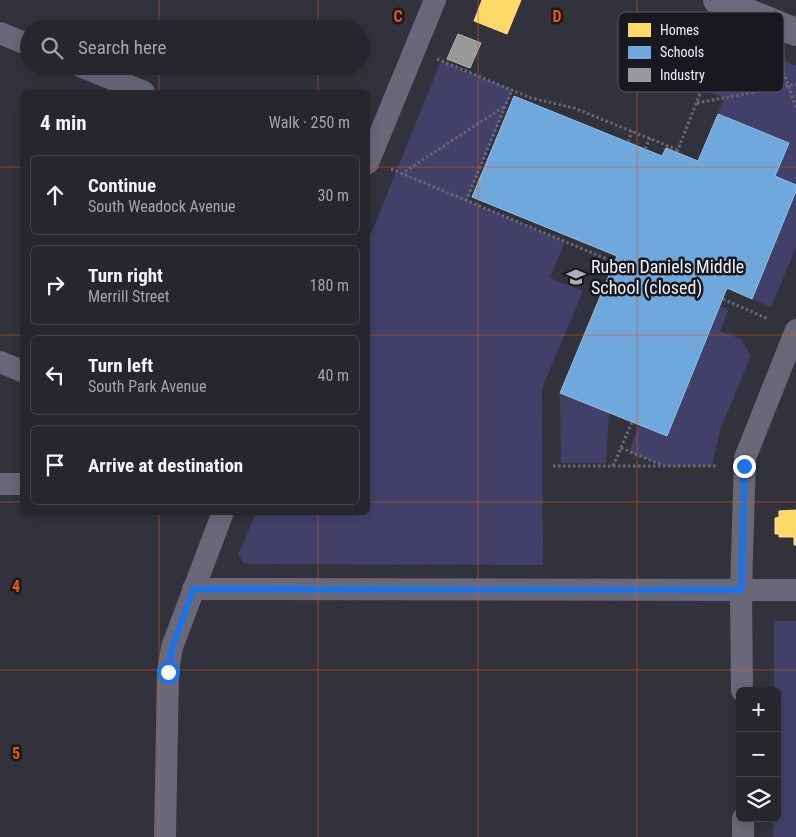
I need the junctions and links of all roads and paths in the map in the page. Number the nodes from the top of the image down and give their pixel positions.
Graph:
1 (435, 0) edge
2 (717, 0) edge
3 (747, 12) edge
4 (784, 27) edge
5 (796, 32) edge
6 (0, 33) edge
7 (20, 41) edge
8 (437, 59) dead end
9 (102, 75) edge
10 (784, 75) edge
11 (796, 84) edge
12 (787, 86) junction
13 (784, 87) edge
14 (139, 90) edge
15 (512, 90) junction
16 (701, 92) edge
17 (757, 92) edge
18 (696, 104) junction
19 (505, 106) junction
20 (796, 108) edge
21 (632, 131) junction
22 (650, 138) junction
23 (628, 142) dead end
24 (645, 150) dead end
25 (370, 158) edge
26 (391, 169) dead end
27 (400, 174) junction
28 (466, 201) junction
29 (614, 262) dead end
30 (723, 299) dead end
31 (768, 319) dead end
32 (796, 330) edge
33 (0, 362) edge
34 (20, 370) edge
35 (632, 422) dead end
36 (621, 448) junction
37 (553, 466) dead end
38 (613, 466) junction
39 (664, 466) junction
40 (716, 466) dead end
41 (0, 484) edge
42 (20, 484) edge
43 (222, 515) edge
44 (193, 589) junction
45 (741, 590) junction
46 (796, 590) edge
47 (742, 687) edge
48 (743, 822) edge
49 (165, 837) edge
50 (743, 837) edge

1 - 25 street
2 - 3 street
4 - 5 street
6 - 7 street
8 - 15 path
9 - 14 street
10 - 12 path
11 - 12 path
12 - 13 path
12 - 20 path
15 - 19 path
15 - 21 path
16 - 18 path
17 - 18 path
18 - 22 path
19 - 27 path
19 - 28 path
21 - 22 path
21 - 23 path
22 - 24 path
26 - 27 path
27 - 28 path
28 - 29 path
30 - 31 path
32 - 45 street
33 - 34 street
35 - 36 path
36 - 38 path
36 - 39 path
37 - 38 path
38 - 39 path
39 - 40 path
41 - 42 street
43 - 44 street
44 - 45 street
44 - 49 street
45 - 46 street
45 - 47 street
48 - 50 street

